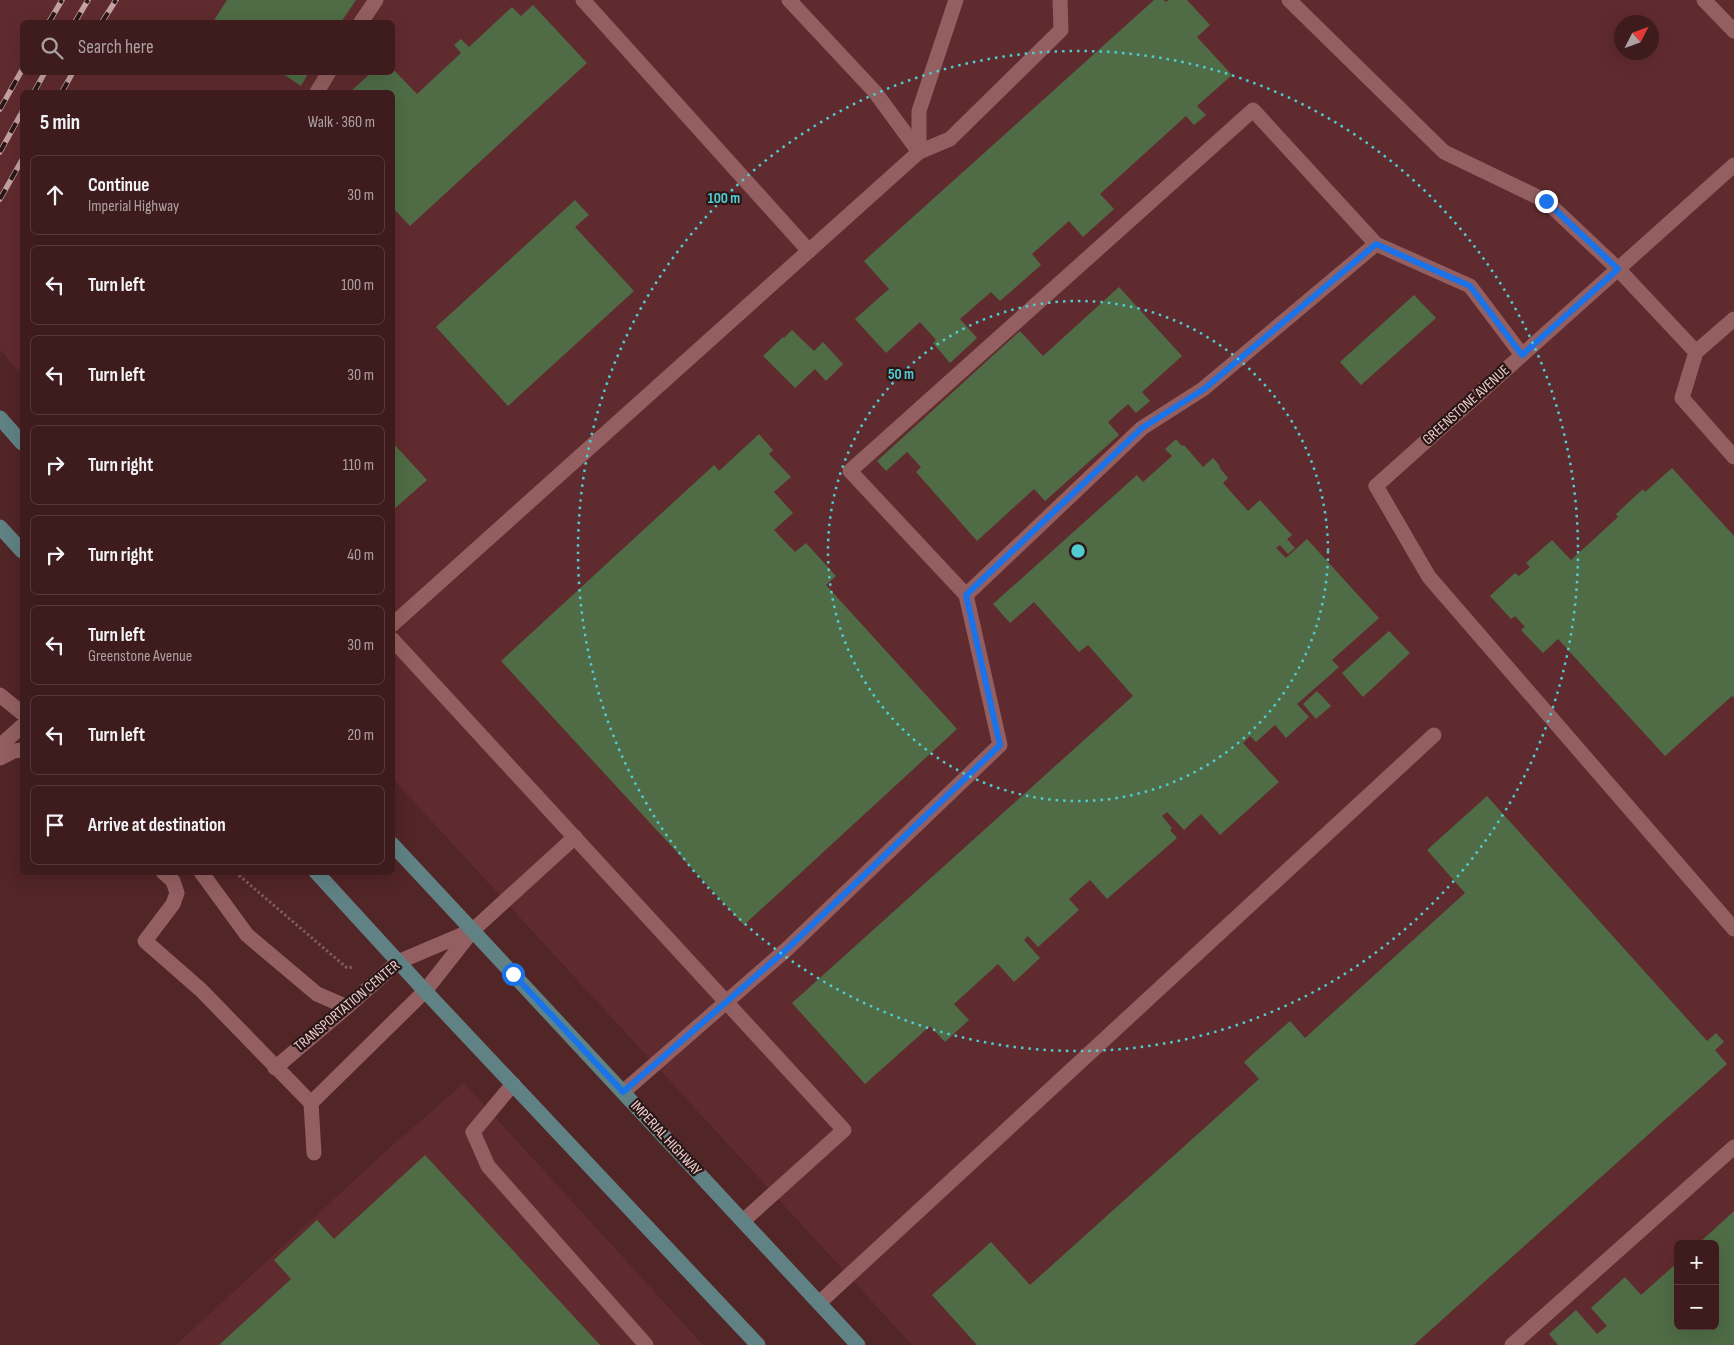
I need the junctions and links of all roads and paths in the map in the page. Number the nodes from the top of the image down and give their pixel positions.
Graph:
1 (376, 0) edge
2 (582, 0) edge
3 (788, 0) edge
4 (956, 0) edge
5 (1060, 0) edge
6 (1289, 0) edge
7 (1704, 0) edge
8 (362, 20) edge
9 (1734, 31) edge
10 (327, 75) edge
11 (318, 90) edge
12 (919, 152) junction
13 (1734, 165) edge
14 (1376, 244) junction
15 (809, 251) junction
16 (1618, 269) junction
17 (1734, 319) edge
18 (1696, 352) junction
19 (1522, 355) junction
20 (0, 418) edge
21 (20, 441) edge
22 (1734, 457) edge
23 (0, 527) edge
24 (20, 549) edge
25 (966, 595) junction
26 (395, 622) edge
27 (395, 642) edge
28 (0, 695) edge
29 (20, 711) edge
30 (20, 728) edge
31 (1434, 735) dead end
32 (0, 746) edge
33 (20, 750) edge
34 (0, 758) edge
35 (575, 837) junction
36 (395, 847) edge
37 (166, 875) edge
38 (203, 875) edge
39 (238, 875) edge
40 (319, 875) edge
41 (1734, 929) edge
42 (473, 930) junction
43 (398, 962) junction
44 (361, 966) dead end
45 (425, 991) junction
46 (727, 1001) junction
47 (347, 1007) junction
48 (275, 1068) junction
49 (513, 1084) junction
50 (623, 1092) junction
51 (311, 1104) junction
52 (1734, 1147) edge
53 (314, 1153) dead end
54 (743, 1221) junction
55 (819, 1303) junction
56 (646, 1345) edge
57 (758, 1345) edge
58 (858, 1345) edge
59 (1512, 1345) edge

1 - 8 street
2 - 15 street
3 - 12 street
4 - 12 street
5 - 12 street
6 - 16 street
7 - 9 street
10 - 11 street
12 - 15 street
13 - 16 street, GREENSTONE AVENUE
14 - 19 street
14 - 25 street
14 - 25 street
15 - 26 street
16 - 18 street
16 - 19 street, GREENSTONE AVENUE
17 - 18 street
18 - 22 street
19 - 41 street, GREENSTONE AVENUE
20 - 21 main road
23 - 24 main road
25 - 46 street
27 - 35 street
28 - 29 street
30 - 32 street
31 - 55 street
33 - 34 street
35 - 42 street
35 - 46 street
36 - 42 main road, IMPERIAL HIGHWAY
37 - 48 street
38 - 47 street
39 - 44 path
40 - 43 main road
42 - 43 street, TRANSPORTATION CENTER
42 - 45 street
42 - 50 main road, IMPERIAL HIGHWAY
43 - 45 main road
43 - 47 street, TRANSPORTATION CENTER
45 - 49 main road
45 - 51 street
46 - 50 street
46 - 54 street
47 - 48 street, TRANSPORTATION CENTER
48 - 51 street
49 - 56 street
49 - 57 main road
50 - 54 main road, IMPERIAL HIGHWAY
51 - 53 street
52 - 59 street
54 - 55 main road, IMPERIAL HIGHWAY
55 - 58 main road, IMPERIAL HIGHWAY

